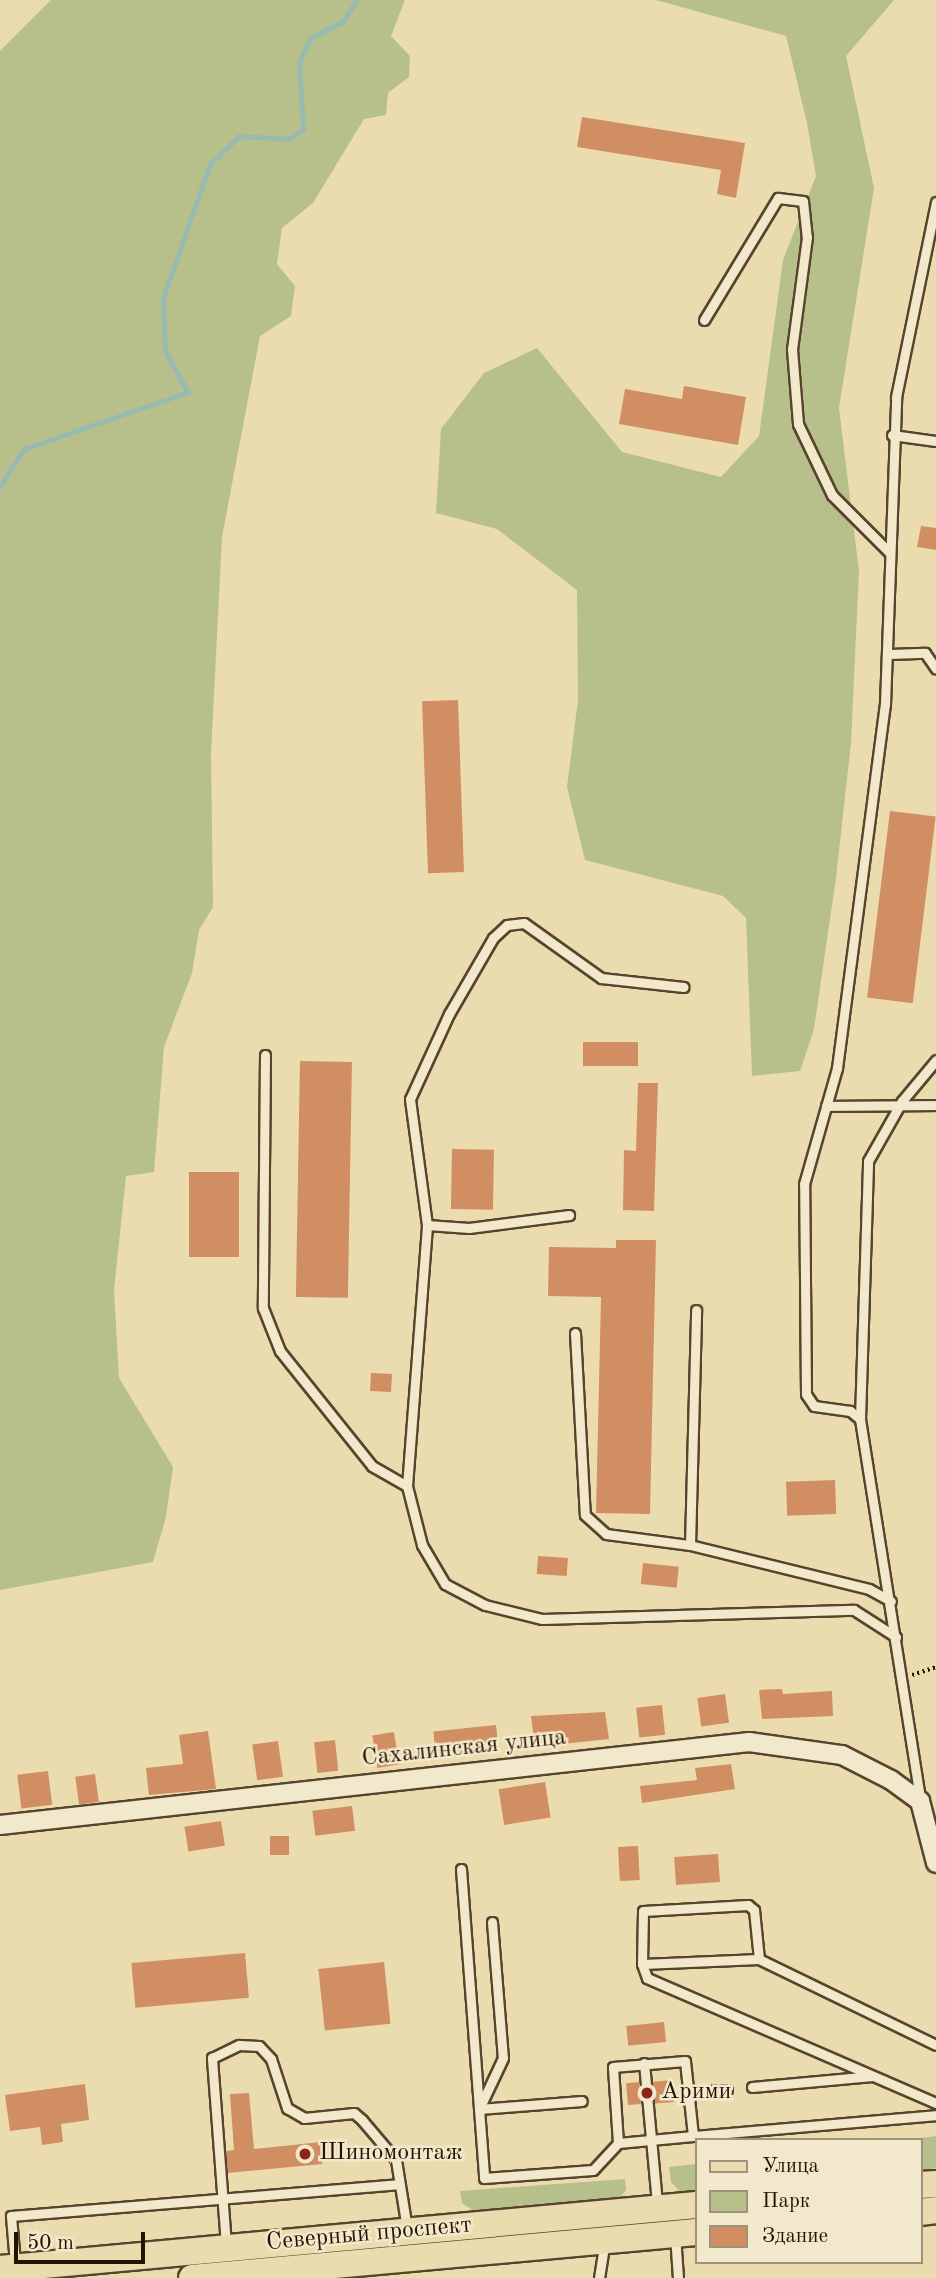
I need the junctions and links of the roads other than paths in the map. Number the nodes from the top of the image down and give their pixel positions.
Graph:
1 (936, 202) edge
2 (704, 320) dead end
3 (892, 435) junction
4 (936, 441) edge
5 (890, 553) junction
6 (889, 654) junction
7 (936, 669) edge
8 (684, 987) dead end
9 (265, 1055) dead end
10 (936, 1060) edge
11 (902, 1101) junction
12 (826, 1105) junction
13 (936, 1105) edge
14 (569, 1215) dead end
15 (427, 1226) junction
16 (696, 1310) dead end
17 (575, 1333) dead end
18 (860, 1419) junction
19 (407, 1486) junction
20 (690, 1545) junction
21 (891, 1601) junction
22 (896, 1637) junction
23 (920, 1801) junction
24 (0, 1825) edge
25 (932, 1839) edge
26 (936, 1863) edge
27 (461, 1870) dead end
28 (492, 1922) dead end
29 (759, 1959) junction
30 (642, 1964) junction
31 (936, 2045) edge
32 (644, 2063) junction
33 (874, 2076) junction
34 (752, 2087) dead end
35 (727, 2090) dead end
36 (689, 2092) junction
37 (582, 2101) dead end
38 (936, 2103) edge
39 (479, 2109) junction
40 (936, 2115) edge
41 (692, 2136) junction
42 (651, 2140) junction
43 (618, 2143) junction
44 (398, 2183) junction
45 (222, 2196) junction
46 (694, 2207) edge
47 (672, 2227) edge
48 (407, 2231) junction
49 (605, 2240) junction
50 (226, 2248) junction
51 (376, 2267) edge
52 (7, 2268) edge
53 (192, 2278) edge
54 (599, 2278) edge
55 (678, 2278) edge

1 - 3 lane
2 - 5 lane
3 - 4 lane
3 - 5 lane
5 - 6 lane
6 - 7 lane
6 - 12 lane
8 - 15 lane
9 - 19 lane
10 - 11 lane
11 - 12 lane
11 - 13 lane
11 - 18 lane
12 - 18 lane
14 - 15 lane
15 - 19 lane
16 - 20 lane
17 - 20 lane
18 - 21 lane
19 - 22 lane
20 - 21 lane
21 - 22 lane
22 - 23 lane
23 - 24 street, Сахалинская улица
23 - 25 street
25 - 26 street
27 - 39 lane
28 - 39 lane
29 - 30 lane
29 - 30 lane
29 - 31 lane
30 - 33 lane
32 - 36 lane
32 - 42 lane
32 - 43 lane
33 - 34 lane
33 - 38 lane
35 - 36 lane
36 - 41 lane
37 - 39 lane
39 - 43 lane
40 - 41 lane
41 - 42 lane
42 - 43 lane
42 - 47 lane
44 - 45 lane
44 - 45 lane
44 - 48 lane
45 - 50 lane
45 - 52 lane
46 - 47 main road, Северный проспект
47 - 48 main road, Северный проспект
47 - 49 main road, Северный проспект
47 - 55 lane
48 - 50 main road, Северный проспект
49 - 51 main road, Северный проспект
49 - 54 lane
50 - 52 main road, Северный проспект
51 - 53 main road, Северный проспект

